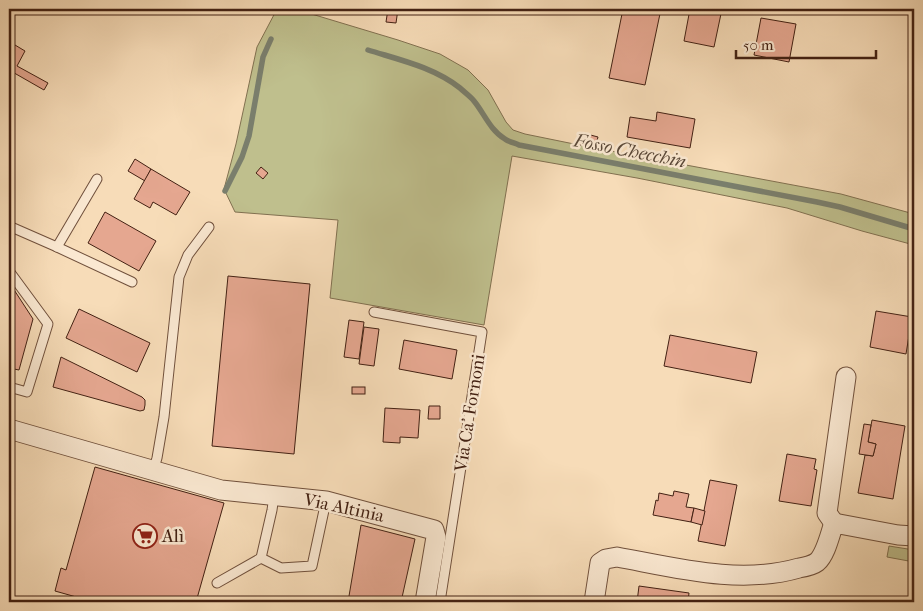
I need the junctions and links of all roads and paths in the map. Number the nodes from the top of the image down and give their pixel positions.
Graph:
1 (97, 180) dead end
2 (9, 226) edge
3 (209, 227) dead end
4 (57, 247) junction
5 (9, 271) edge
6 (132, 282) dead end
7 (374, 312) dead end
8 (846, 377) dead end
9 (9, 387) edge
10 (9, 429) edge
11 (153, 471) junction
12 (274, 496) junction
13 (326, 501) junction
14 (834, 523) junction
15 (914, 536) edge
16 (261, 558) junction
17 (217, 584) dead end
18 (425, 602) edge
19 (440, 602) edge
20 (594, 602) edge

1 - 4 lane
2 - 4 lane
3 - 11 lane
4 - 6 lane
5 - 9 lane
7 - 19 lane, Via Ca' Fornoni
8 - 14 street
10 - 11 street, Via Altinia
11 - 12 street, Via Altinia
12 - 13 street, Via Altinia
12 - 16 lane
13 - 16 lane
13 - 18 street, Via Altinia
14 - 15 street
14 - 20 street
16 - 17 lane

